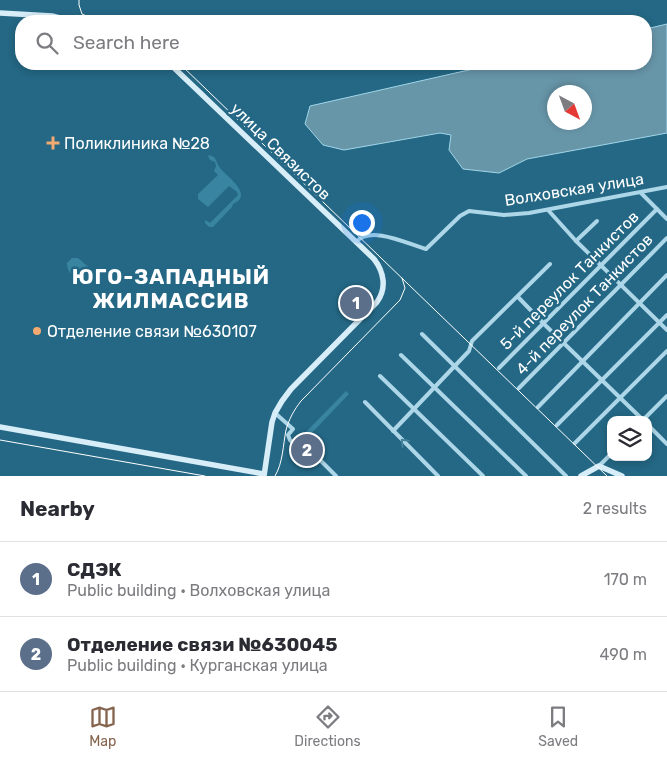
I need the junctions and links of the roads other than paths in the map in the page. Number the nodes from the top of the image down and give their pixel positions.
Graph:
1 (0, 12) edge
2 (39, 15) edge
3 (176, 70) edge
4 (667, 187) edge
5 (641, 193) junction
6 (657, 209) junction
7 (548, 210) junction
8 (667, 219) edge
9 (597, 221) dead end
10 (667, 238) edge
11 (576, 241) junction
12 (356, 242) junction
13 (550, 264) dead end
14 (601, 265) junction
15 (667, 275) edge
16 (621, 285) junction
17 (518, 297) junction
18 (640, 304) junction
19 (667, 315) edge
20 (660, 323) junction
21 (544, 324) junction
22 (667, 330) edge
23 (422, 334) dead end
24 (565, 343) junction
25 (667, 351) edge
26 (401, 356) dead end
27 (584, 362) junction
28 (454, 367) junction
29 (499, 368) dead end
30 (380, 376) dead end
31 (602, 379) junction
32 (433, 388) junction
33 (519, 388) dead end
34 (667, 396) edge
35 (621, 398) junction
36 (365, 402) dead end
37 (538, 407) dead end
38 (414, 408) junction
39 (275, 413) junction
40 (639, 416) edge
41 (647, 416) edge
42 (556, 425) dead end
43 (0, 427) edge
44 (652, 429) edge
45 (393, 431) junction
46 (575, 443) dead end
47 (667, 444) edge
48 (607, 458) edge
49 (599, 466) junction
50 (264, 475) edge
51 (336, 476) edge
52 (438, 476) edge
53 (483, 476) edge
54 (526, 476) edge
55 (566, 476) edge
56 (581, 476) edge
57 (622, 476) edge

1 - 2 main road
3 - 12 main road, улица Связистов
4 - 5 street, Волховская улица
5 - 6 street
5 - 7 street, Волховская улица
6 - 8 street
6 - 14 street, 5-й переулок Танкистов
7 - 11 street
7 - 12 street, Волховская улица
9 - 11 street
10 - 16 street, 4-й переулок Танкистов
11 - 14 street
12 - 39 main road, улица Связистов
13 - 17 street
14 - 16 street
14 - 21 street, 5-й переулок Танкистов
15 - 18 street
16 - 18 street
16 - 24 street, 4-й переулок Танкистов
17 - 21 street
17 - 28 street
18 - 20 street
18 - 27 street
19 - 20 street
20 - 22 street
20 - 31 street
21 - 24 street
21 - 29 street, 5-й переулок Танкистов
23 - 28 street
24 - 27 street
24 - 33 street, 4-й переулок Танкистов
25 - 35 street
26 - 32 street
27 - 31 street
27 - 37 street
28 - 32 street
28 - 55 street
30 - 38 street
31 - 35 street
31 - 42 street
32 - 38 street
32 - 54 street
34 - 41 street
35 - 40 street
35 - 46 street
36 - 45 street
38 - 45 street
38 - 53 street
39 - 50 main road
39 - 51 street
43 - 50 main road
44 - 47 street
52 -> 45 street
48 - 49 street
49 - 56 main road
49 - 57 main road

